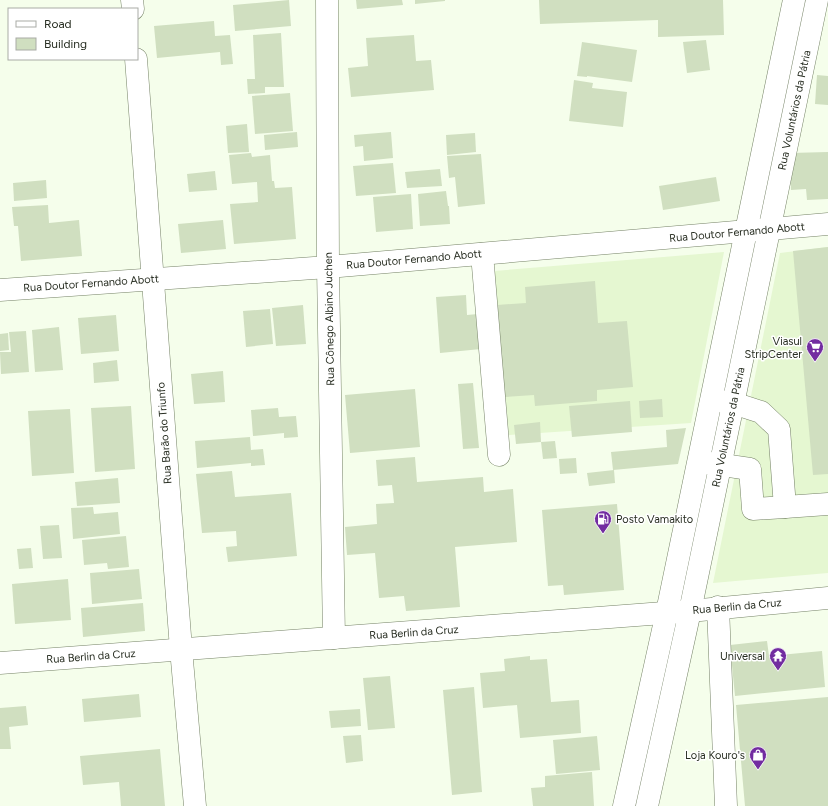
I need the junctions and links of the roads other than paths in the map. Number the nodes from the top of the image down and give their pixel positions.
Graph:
1 (327, 0) edge
2 (794, 0) edge
3 (817, 0) edge
4 (786, 40) junction
5 (807, 47) junction
6 (136, 60) edge
7 (828, 224) edge
8 (769, 230) junction
9 (746, 232) junction
10 (482, 254) junction
11 (328, 267) junction
12 (152, 279) junction
13 (0, 290) edge
14 (711, 399) junction
15 (733, 403) junction
16 (499, 455) dead end
17 (698, 461) junction
18 (720, 465) junction
19 (828, 504) edge
20 (785, 507) junction
21 (685, 526) junction
22 (706, 530) junction
23 (828, 598) edge
24 (718, 608) junction
25 (690, 610) junction
26 (667, 612) junction
27 (334, 638) junction
28 (181, 649) junction
29 (0, 663) edge
30 (630, 778) junction
31 (652, 785) junction
32 (195, 806) edge
33 (624, 806) edge
34 (647, 806) edge
35 (726, 806) edge

1 - 11 street, Rua Cônego Albino Juchen
2 - 4 street, Rua Voluntários da Pátria
3 - 5 street, Rua Voluntários da Pátria
4 - 5 street
4 - 9 street, Rua Voluntários da Pátria
5 - 8 street, Rua Voluntários da Pátria
6 - 12 street, Rua Barão do Triunfo
7 - 8 street, Rua Doutor Fernando Abott
8 - 9 street, Rua Doutor Fernando Abott
8 - 15 street, Rua Voluntários da Pátria
9 - 10 street, Rua Doutor Fernando Abott
9 - 14 street, Rua Voluntários da Pátria
10 - 11 street, Rua Doutor Fernando Abott
10 - 16 street
11 - 12 street, Rua Doutor Fernando Abott
11 - 27 street, Rua Cônego Albino Juchen
12 - 13 street, Rua Doutor Fernando Abott
12 - 28 street, Rua Barão do Triunfo
14 - 15 street
14 - 17 street, Rua Voluntários da Pátria
15 - 18 street, Rua Voluntários da Pátria
15 - 20 street
17 - 18 street
17 - 21 street, Rua Voluntários da Pátria
18 - 20 street
18 - 22 street, Rua Voluntários da Pátria
19 - 20 street
21 - 22 street
21 - 26 street, Rua Voluntários da Pátria
22 - 25 street, Rua Voluntários da Pátria
23 - 24 street, Rua Berlin da Cruz
24 - 25 street, Rua Berlin da Cruz
24 - 35 street
25 - 26 street, Rua Berlin da Cruz
25 - 31 street, Rua Voluntários da Pátria
26 - 27 street, Rua Berlin da Cruz
26 - 30 street, Rua Voluntários da Pátria
27 - 28 street, Rua Berlin da Cruz
28 - 29 street, Rua Berlin da Cruz
28 - 32 street, Rua Barão do Triunfo
30 - 31 street
30 - 33 street, Rua Voluntários da Pátria
31 - 34 street, Rua Voluntários da Pátria

